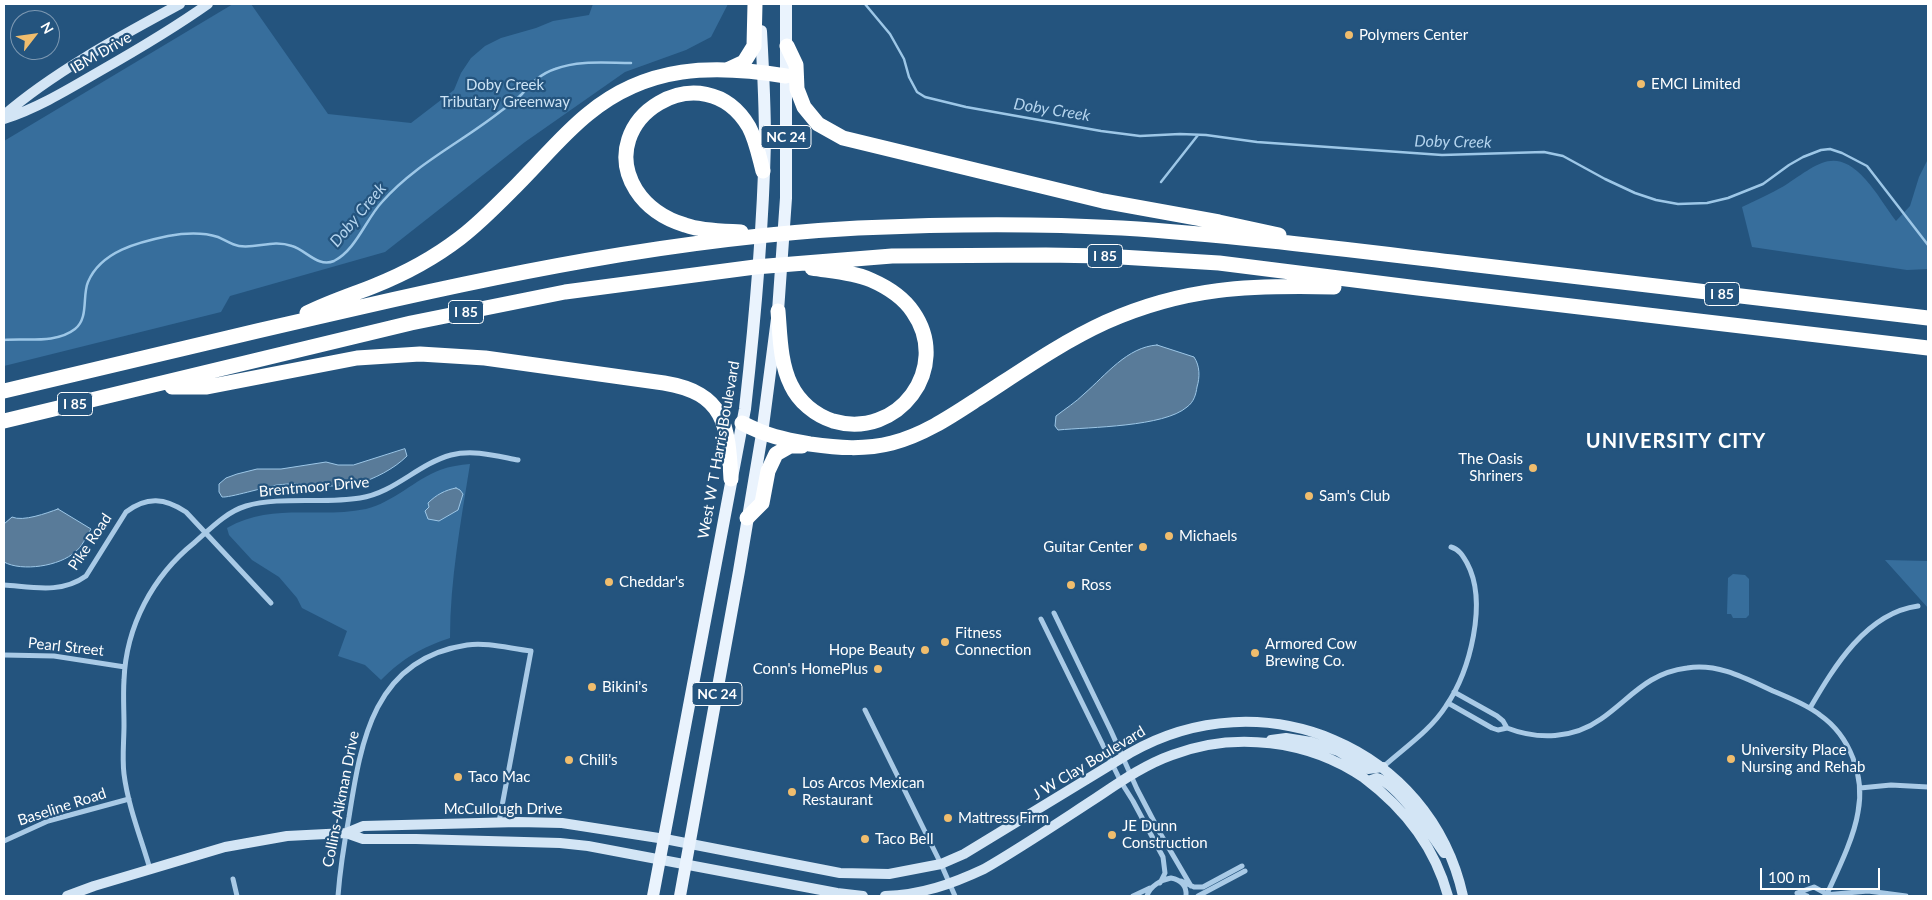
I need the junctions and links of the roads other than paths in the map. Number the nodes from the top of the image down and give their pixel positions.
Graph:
1 (180, 4) edge
2 (208, 4) edge
3 (755, 4) edge
4 (759, 4) edge
5 (786, 4) edge
6 (787, 46) junction
7 (727, 70) junction
8 (762, 72) junction
9 (786, 76) junction
10 (4, 115) edge
11 (4, 119) edge
12 (763, 171) junction
13 (768, 235) junction
14 (1356, 251) junction
15 (791, 265) junction
16 (1418, 288) junction
17 (778, 311) junction
18 (1928, 318) edge
19 (288, 324) junction
20 (1928, 348) edge
21 (146, 387) junction
22 (4, 391) edge
23 (4, 421) edge
24 (742, 423) junction
25 (762, 434) junction
26 (816, 445) junction
27 (518, 460) dead end
28 (731, 479) junction
29 (747, 518) junction
30 (206, 532) junction
31 (1451, 547) dead end
32 (4, 585) edge
33 (271, 604) dead end
34 (1918, 606) dead end
35 (1054, 613) dead end
36 (1041, 619) dead end
37 (4, 655) edge
38 (125, 667) junction
39 (1454, 692) junction
40 (1448, 702) junction
41 (1810, 708) junction
42 (865, 710) dead end
43 (1507, 728) junction
44 (1265, 742) junction
45 (1124, 757) junction
46 (1112, 764) junction
47 (1383, 767) junction
48 (1126, 779) junction
49 (1368, 781) junction
50 (1928, 787) edge
51 (1860, 788) junction
52 (129, 799) junction
53 (499, 822) junction
54 (346, 834) junction
55 (664, 839) junction
56 (4, 841) edge
57 (690, 844) junction
58 (660, 860) junction
59 (686, 863) junction
60 (941, 864) junction
61 (1454, 865) junction
62 (150, 869) junction
63 (233, 879) dead end
64 (1181, 881) junction
65 (1160, 883) junction
66 (950, 884) junction
67 (1153, 886) junction
68 (1192, 886) junction
69 (1798, 893) junction
70 (67, 896) edge
71 (237, 896) edge
72 (338, 896) edge
73 (654, 896) edge
74 (680, 896) edge
75 (861, 896) edge
76 (885, 896) edge
77 (955, 896) edge
78 (1133, 896) edge
79 (1147, 896) edge
80 (1186, 896) edge
81 (1198, 896) edge
82 (1448, 896) edge
83 (1463, 896) edge
84 (1792, 896) edge
85 (1807, 896) edge
86 (1825, 896) edge
87 (1906, 896) edge

1 - 10 street, IBM Drive
2 - 11 street, IBM Drive
3 - 7 highway
4 - 8 main road, West W T Harris Boulevard / NC 24
5 - 6 main road, NC 24
6 - 9 main road, NC 24
6 - 14 highway
7 - 8 highway
7 - 19 highway
8 - 9 highway
8 - 12 main road, West W T Harris Boulevard / NC 24
9 - 17 main road, NC 24
12 - 13 highway
12 - 24 main road, West W T Harris Boulevard / NC 24
13 - 14 highway, I 85
13 - 19 highway, I 85
14 - 18 highway, I 85
15 - 16 highway, I 85
15 - 17 highway
15 - 21 highway, I 85
16 - 20 highway, I 85
16 - 26 highway
17 - 25 main road, NC 24
19 - 22 highway, I 85
21 - 23 highway, I 85
21 - 28 highway
24 - 25 highway
24 - 28 main road, West W T Harris Boulevard / NC 24
25 - 26 highway
25 - 29 main road, NC 24
26 - 29 highway
27 - 30 street, Brentmoor Drive
28 - 55 main road, West W T Harris Boulevard / NC 24
29 - 57 main road, NC 24
30 - 32 street, Pike Road
30 - 33 street, Pike Road
30 - 38 street, Brentmoor Drive
31 - 39 street
34 - 41 street
35 - 45 street
36 - 46 street
37 - 38 street, Pearl Street
38 - 52 street, Brentmoor Drive
39 - 40 street
39 - 43 street
40 - 43 street
40 - 47 street
41 - 43 street
41 - 51 street
42 - 60 street
44 - 47 street
44 - 48 street
44 - 49 street
45 - 46 street, J W Clay Boulevard
45 - 47 street, J W Clay Boulevard
45 - 48 street
46 - 48 street
46 - 60 street, J W Clay Boulevard
47 - 49 street
47 - 61 street, J W Clay Boulevard
48 - 65 street
48 - 66 street
48 - 68 street
49 - 61 street
49 - 82 street
50 - 51 street
51 - 86 street
52 - 56 street, Baseline Road
52 - 62 street, Brentmoor Drive
53 - 54 street, McCullough Drive
53 - 54 street, Collins-Aikman Drive
53 - 55 street, McCullough Drive
54 - 58 street, McCullough Drive
54 - 62 street, McCullough Drive
54 - 72 street, Collins-Aikman Drive
55 - 57 street, McCullough Drive
55 - 58 main road, West W T Harris Boulevard / NC 24
57 - 59 main road, NC 24
57 - 60 street, J W Clay Boulevard
58 - 59 street
58 - 73 main road, West W T Harris Boulevard / NC 24
59 - 74 main road, NC 24
59 - 75 street
60 - 66 street
61 - 83 street, J W Clay Boulevard
62 - 70 street, McCullough Drive
63 - 71 street
64 - 65 street
64 - 68 street
64 - 80 street
65 - 67 street
66 - 76 street
66 - 77 street
67 - 78 street
67 - 79 street
68 - 81 street
69 - 84 street
69 - 85 street
69 - 86 street
86 - 87 street

